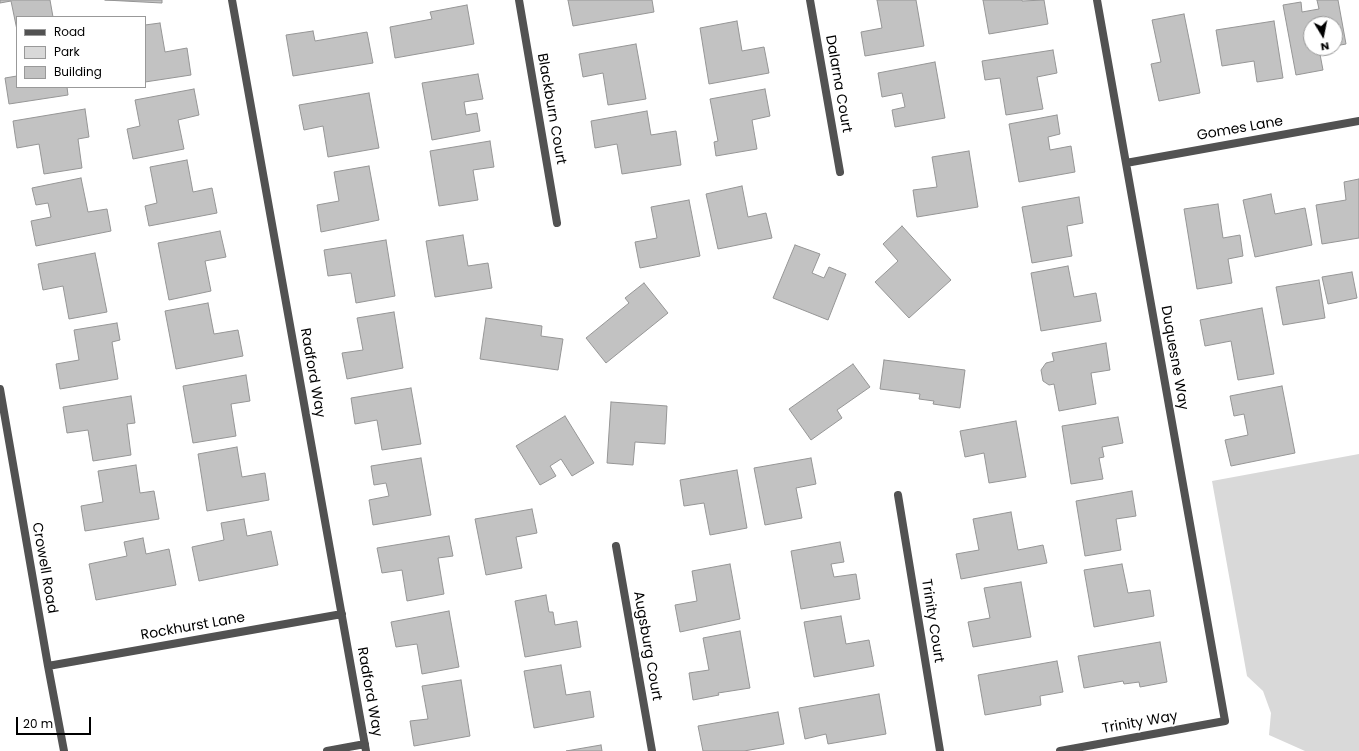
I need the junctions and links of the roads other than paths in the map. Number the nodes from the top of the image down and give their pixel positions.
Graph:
1 (232, 0) edge
2 (519, 0) edge
3 (810, 0) edge
4 (1097, 0) edge
5 (1359, 121) edge
6 (1126, 163) junction
7 (840, 172) dead end
8 (557, 223) dead end
9 (0, 389) edge
10 (898, 495) dead end
11 (616, 546) dead end
12 (342, 614) junction
13 (48, 666) junction
14 (1225, 721) joint
15 (366, 748) edge
16 (64, 751) edge
17 (327, 751) edge
18 (652, 751) edge
19 (940, 751) edge
20 (1060, 751) edge

1 - 12 street, Radford Way
2 - 8 street, Blackburn Court
3 - 7 street, Dalarna Court
4 - 6 street, Duquesne Way
5 - 6 street, Gomes Lane
6 - 14 street, Duquesne Way
9 - 13 street, Crowell Road
10 - 19 street, Trinity Court
11 - 18 street, Augsburg Court
12 - 13 street, Rockhurst Lane
12 - 15 street, Radford Way
13 - 16 street, Crowell Road
14 - 20 street, Trinity Way
15 - 17 street

